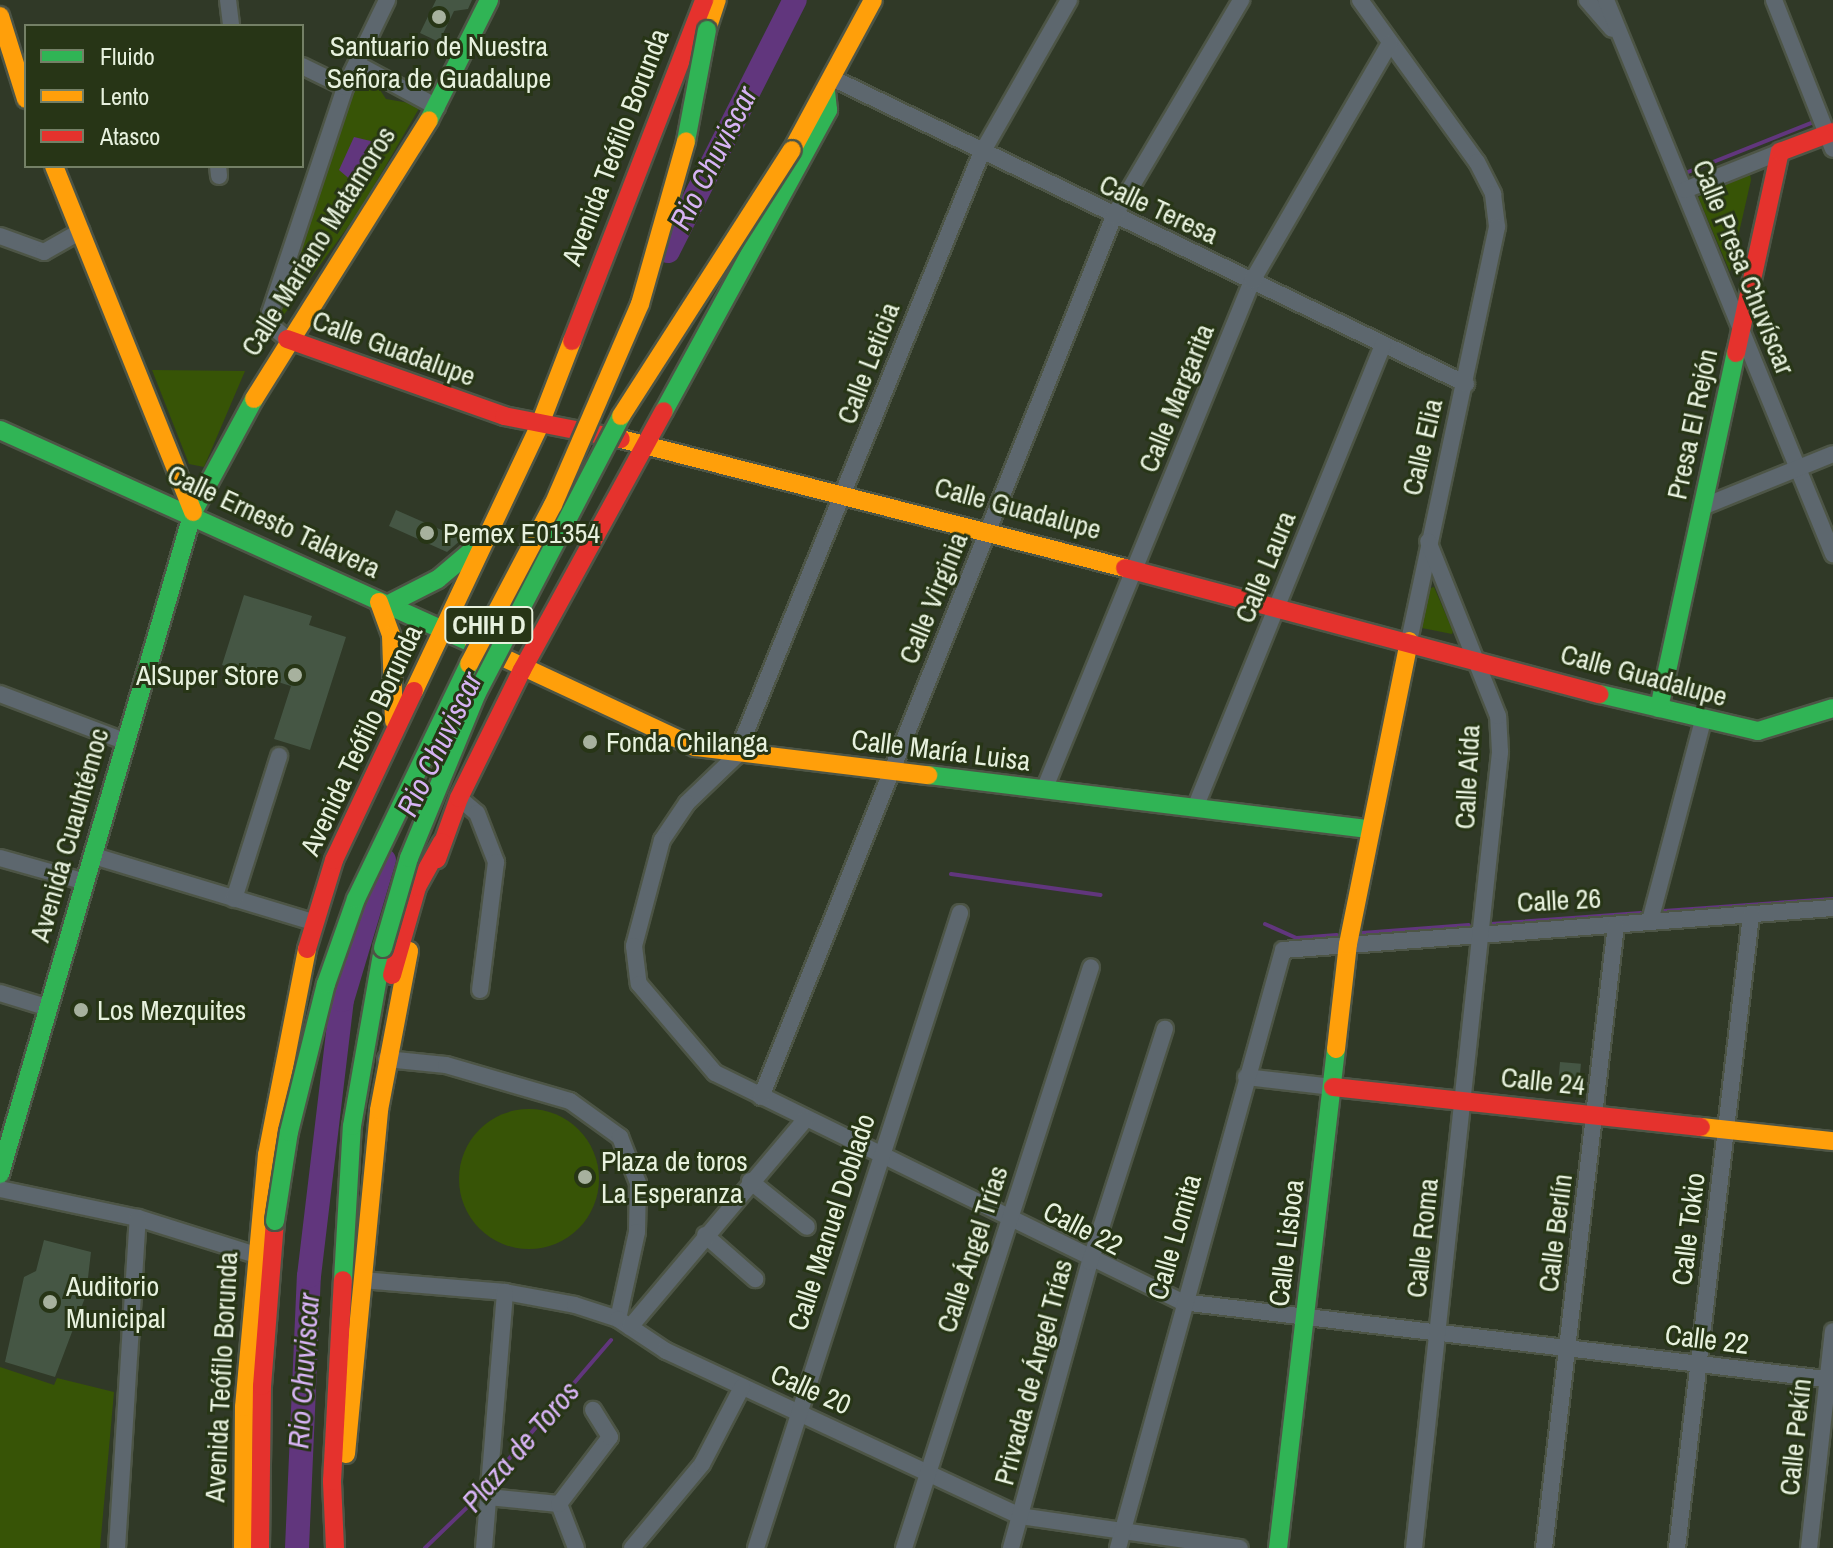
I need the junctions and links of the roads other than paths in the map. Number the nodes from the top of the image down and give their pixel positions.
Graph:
1 (228, 0) edge
2 (387, 0) edge
3 (489, 0) edge
4 (680, 0) edge
5 (873, 0) edge
6 (1069, 0) edge
7 (1241, 0) edge
8 (1360, 0) edge
9 (1587, 0) edge
10 (1606, 0) edge
11 (1774, 0) edge
12 (707, 12) edge
13 (0, 16) edge
14 (231, 24) edge
15 (1619, 38) junction
16 (1390, 43) junction
17 (357, 64) junction
18 (304, 67) edge
19 (20, 70) edge
20 (829, 84) junction
21 (345, 87) junction
22 (437, 107) junction
23 (1831, 138) edge
24 (1780, 152) junction
25 (981, 154) junction
26 (55, 168) edge
27 (1685, 190) junction
28 (1114, 216) junction
29 (81, 231) junction
30 (0, 236) edge
31 (1252, 281) junction
32 (1741, 329) junction
33 (287, 339) junction
34 (1383, 345) junction
35 (1466, 384) junction
36 (540, 424) junction
37 (2, 436) edge
38 (650, 443) junction
39 (1833, 454) edge
40 (1799, 468) junction
41 (846, 492) junction
42 (1702, 507) junction
43 (193, 512) junction
44 (989, 529) junction
45 (485, 539) junction
46 (1428, 541) junction
47 (1833, 554) edge
48 (1134, 568) junction
49 (383, 603) junction
50 (1277, 606) junction
51 (443, 633) junction
52 (1409, 641) junction
53 (1476, 659) junction
54 (521, 669) junction
55 (0, 694) edge
56 (1659, 708) junction
57 (1833, 708) edge
58 (1703, 721) junction
59 (393, 731) junction
60 (124, 741) junction
61 (279, 756) dead end
62 (736, 756) junction
63 (892, 771) junction
64 (1044, 790) junction
65 (459, 798) junction
66 (1195, 808) junction
67 (1370, 829) junction
68 (442, 842) junction
69 (94, 856) junction
70 (0, 858) edge
71 (86, 882) junction
72 (234, 899) junction
73 (1833, 908) edge
74 (960, 913) dead end
75 (1751, 915) junction
76 (1650, 921) junction
77 (313, 922) junction
78 (1616, 925) junction
79 (1479, 933) junction
80 (1348, 944) junction
81 (1289, 946) joint
82 (1091, 967) dead end
83 (480, 990) dead end
84 (0, 993) edge
85 (49, 1008) junction
86 (1165, 1029) dead end
87 (386, 1059) junction
88 (1246, 1077) junction
89 (1333, 1087) junction
90 (761, 1097) junction
91 (1464, 1101) junction
92 (1595, 1115) junction
93 (806, 1119) junction
94 (1726, 1130) junction
95 (1833, 1141) edge
96 (879, 1155) junction
97 (0, 1174) edge
98 (750, 1181) junction
99 (0, 1189) edge
100 (349, 1197) junction
101 (138, 1218) junction
102 (1009, 1220) junction
103 (807, 1227) dead end
104 (705, 1235) junction
105 (256, 1255) junction
106 (1090, 1262) junction
107 (755, 1279) dead end
108 (362, 1280) junction
109 (505, 1292) junction
110 (1182, 1302) junction
111 (1305, 1317) junction
112 (624, 1323) junction
113 (1833, 1331) edge
114 (1438, 1332) junction
115 (1568, 1347) junction
116 (1699, 1365) junction
117 (1830, 1380) edge
118 (742, 1387) junction
119 (593, 1410) dead end
120 (799, 1412) junction
121 (927, 1470) junction
122 (488, 1497) junction
123 (559, 1504) junction
124 (1020, 1516) junction
125 (1120, 1540) edge
126 (1199, 1545) edge
127 (117, 1548) edge
128 (243, 1548) edge
129 (260, 1548) edge
130 (335, 1548) edge
131 (347, 1548) edge
132 (484, 1548) edge
133 (576, 1548) edge
134 (632, 1548) edge
135 (756, 1548) edge
136 (904, 1548) edge
137 (1011, 1548) edge
138 (1240, 1548) edge
139 (1278, 1548) edge
140 (1414, 1548) edge
141 (1544, 1548) edge
142 (1677, 1548) edge
143 (1809, 1548) edge

1 - 14 street
2 - 17 street
3 - 22 main road, Calle Mariano Matamoros
4 - 12 main road
5 - 20 main road, CHIH D
6 - 25 street, Calle Leticia
7 - 28 street, Calle Virginia
8 - 16 street, Calle Elia
9 - 15 street
10 - 15 street, Calle Presa Chuvíscar
11 - 23 street
12 - 36 main road, Avenida Teófilo Borunda
12 - 129 main road, CHIH D, bridge
13 - 19 main road
15 - 27 street, Calle Presa Chuvíscar
16 - 31 street, Calle Margarita
16 - 35 street, Calle Elia
17 - 21 street
17 - 22 street
18 - 21 street
20 - 25 street, Calle Teresa
20 - 38 main road
20 - 100 main road, CHIH D, bridge
21 - 33 street, Calle Guadalupe
22 - 33 main road, Calle Mariano Matamoros
23 - 24 main road
24 - 27 street
24 - 32 main road, Presa El Rejón
25 - 28 street, Calle Teresa
25 - 41 street, Calle Leticia
26 - 29 main road
27 - 32 street, Calle Presa Chuvíscar
28 - 31 street, Calle Teresa
28 - 44 street, Calle Virginia
29 - 30 street
29 - 43 main road
31 - 34 street, Calle Teresa
31 - 48 street, Calle Margarita
32 - 40 street, Calle Presa Chuvíscar
32 - 42 main road, Presa El Rejón
33 - 36 main road, Calle Guadalupe
33 - 43 main road, Calle Mariano Matamoros
34 - 35 street, Calle Teresa
34 - 50 street, Calle Laura
35 - 46 street, Calle Elia
36 - 38 main road, Calle Guadalupe, bridge
36 - 45 main road, Avenida Teófilo Borunda
37 - 43 main road, Calle Ernesto Talavera
38 - 41 main road, Calle Guadalupe
38 - 54 main road
39 - 40 street
40 - 42 street
40 - 47 street, Calle Presa Chuvíscar
41 - 44 main road, Calle Guadalupe
41 - 62 street, Calle Leticia
42 - 56 main road, Presa El Rejón
43 - 49 main road, Calle Ernesto Talavera
43 - 60 main road, Avenida Cuauhtémoc
44 - 48 main road, Calle Guadalupe
44 - 63 street, Calle Virginia
45 - 49 main road
45 - 51 main road, Avenida Teófilo Borunda
46 - 52 street, Calle Elia
46 - 53 street, Calle Aída
48 - 50 main road, Calle Guadalupe
48 - 64 street, Calle Margarita
49 - 51 main road, Calle Ernesto Talavera
49 - 59 main road
50 - 52 main road, Calle Guadalupe
50 - 66 street, Calle Laura
51 - 54 main road, Calle Ernesto Talavera, bridge
51 - 59 main road, Avenida Teófilo Borunda
52 - 53 main road, Calle Guadalupe
52 - 67 main road, Calle Elia
53 - 56 main road, Calle Guadalupe
53 - 79 street, Calle Aída
54 - 62 main road, Calle María Luisa
54 - 65 main road
55 - 60 street
56 - 58 main road, Calle Guadalupe
57 - 58 main road, Calle Guadalupe
58 - 76 street
59 - 77 main road, Avenida Teófilo Borunda
60 - 69 main road, Avenida Cuauhtémoc
61 - 72 street
62 - 63 main road, Calle María Luisa
62 - 90 street, Calle 22
63 - 64 main road, Calle María Luisa
63 - 90 street, Calle Virginia
64 - 66 main road, Calle María Luisa
65 - 68 main road
65 - 83 street
66 - 67 main road, Calle María Luisa
67 - 80 main road, Calle Elia
68 - 87 main road
68 - 100 main road
69 - 71 main road, Avenida Cuauhtémoc
69 - 72 street
70 - 71 street
71 - 85 main road, Avenida Cuauhtémoc
72 - 77 street
73 - 75 street, Calle 26
74 - 96 street, Calle Manuel Doblado
75 - 76 street, Calle 26
75 - 94 street, Calle Tokio
76 - 78 street, Calle 26
77 - 105 main road, Avenida Teófilo Borunda
78 - 79 street, Calle 26
78 - 92 street, Calle Berlín
79 - 80 street, Calle 26
79 - 91 street, Calle Roma
80 - 81 street, Calle 26
80 - 89 main road, Calle Lisboa
81 - 88 street, Calle Lomita
82 - 102 street, Calle Ángel Trías
84 - 85 street
85 - 97 main road, Avenida Cuauhtémoc
86 - 106 street, Privada de Ángel Trías
87 - 108 main road
87 - 112 street
88 - 89 street, Calle 24
88 - 110 street, Calle Lomita
89 - 91 main road, Calle 24
89 - 111 main road, Calle Lisboa
90 - 93 street, Calle 22
91 - 92 main road, Calle 24
91 - 114 street, Calle Roma
92 - 94 main road, Calle 24
92 - 115 street, Calle Berlín
93 - 96 street, Calle 22
93 - 98 street
94 - 95 main road, Calle 24
94 - 116 street, Calle Tokio
96 - 102 street, Calle 22
96 - 120 street, Calle Manuel Doblado
98 - 103 street
98 - 104 street
99 - 101 street
100 - 130 main road, CHIH D
101 - 105 street
101 - 127 street
102 - 106 street, Calle 22
102 - 121 street, Calle Ángel Trías
104 - 107 street
104 - 112 street
105 - 128 main road, Avenida Teófilo Borunda
106 - 110 street, Calle 22
106 - 124 street, Privada de Ángel Trías
108 - 109 street, Calle 20
108 - 131 main road
109 - 112 street, Calle 20
109 - 122 street
110 - 111 street, Calle 22
110 - 125 street, Calle Lomita
111 - 114 street, Calle 22
111 - 139 main road, Calle Lisboa
112 - 118 street, Calle 20
113 - 117 street, Calle Pekín
114 - 115 street, Calle 22
114 - 140 street, Calle Roma
115 - 116 street, Calle 22
115 - 141 street, Calle Berlín
116 - 117 street, Calle 22
116 - 142 street, Calle Tokio
117 - 143 street, Calle Pekín
118 - 120 street, Calle 20
118 - 134 street
119 - 123 street
120 - 121 street, Calle 20
120 - 135 street, Calle Manuel Doblado
121 - 124 street, Calle 20
121 - 136 street, Calle Ángel Trías
122 - 123 street
122 - 132 street
123 - 133 street
124 - 125 street, Calle 20
124 - 137 street, Privada de Ángel Trías
125 - 126 street, Calle 20
126 - 138 street, Calle 20

